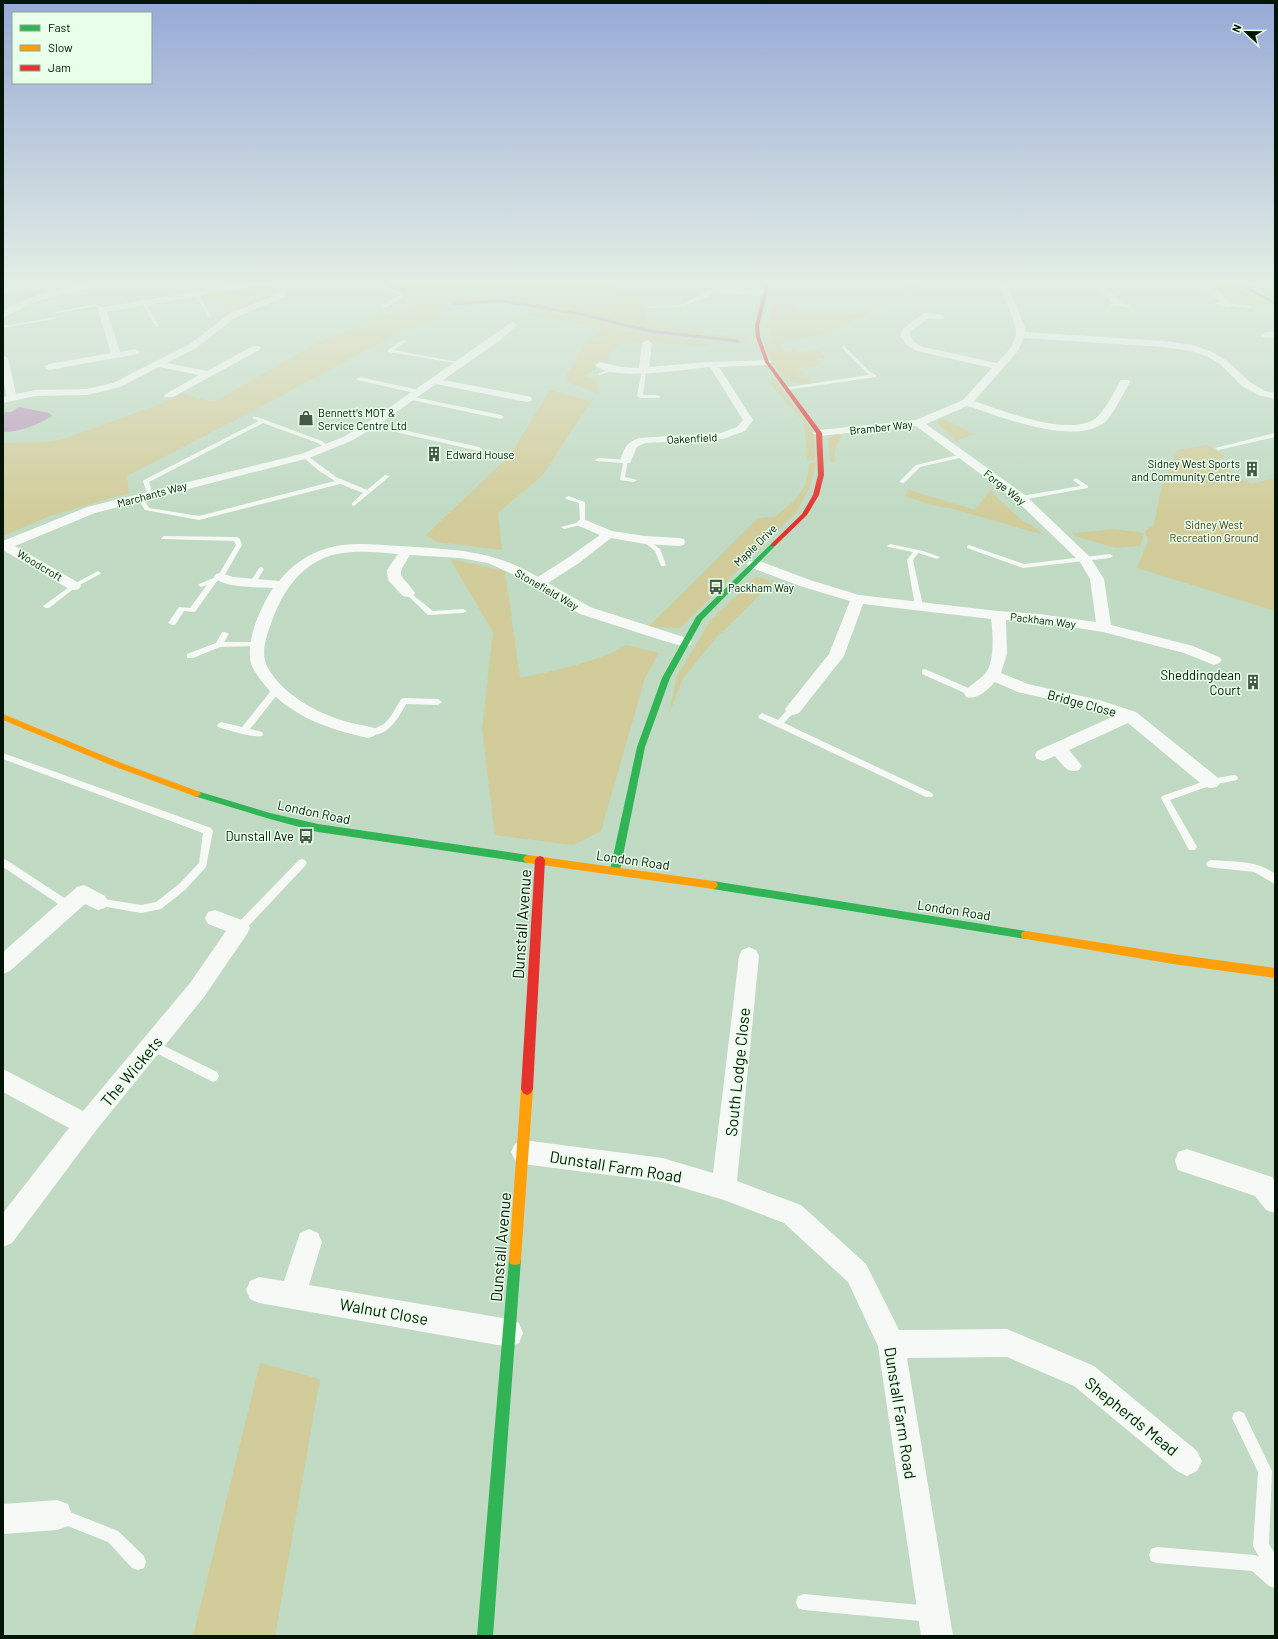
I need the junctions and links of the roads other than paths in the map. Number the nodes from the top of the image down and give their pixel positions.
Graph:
1 (3, 361) edge
2 (80, 361) edge
3 (163, 361) edge
4 (231, 361) edge
5 (452, 361) edge
6 (645, 361) edge
7 (857, 361) edge
8 (975, 361) edge
9 (1004, 361) edge
10 (1222, 361) edge
11 (767, 362) joint
12 (461, 363) joint
13 (158, 364) junction
14 (713, 365) junction
15 (49, 367) dead end
16 (999, 367) junction
17 (600, 370) dead end
18 (644, 371) junction
19 (208, 374) junction
20 (359, 379) dead end
21 (435, 381) junction
22 (1125, 382) dead end
23 (788, 389) junction
24 (169, 395) dead end
25 (414, 396) junction
26 (1275, 396) edge
27 (657, 397) dead end
28 (8, 399) edge
29 (526, 399) dead end
30 (967, 402) junction
31 (501, 417) dead end
32 (255, 418) dead end
33 (263, 421) junction
34 (918, 423) junction
35 (371, 425) junction
36 (819, 433) junction
37 (1275, 435) edge
38 (327, 448) junction
39 (1218, 448) dead end
40 (479, 449) dead end
41 (305, 456) junction
42 (962, 456) junction
43 (598, 460) dead end
44 (626, 461) junction
45 (387, 476) dead end
46 (634, 480) dead end
47 (1076, 480) dead end
48 (339, 482) junction
49 (902, 482) dead end
50 (366, 492) junction
51 (145, 496) junction
52 (568, 498) dead end
53 (1021, 498) junction
54 (354, 504) dead end
55 (583, 523) junction
56 (564, 526) dead end
57 (609, 534) junction
58 (164, 538) dead end
59 (645, 540) junction
60 (679, 542) dead end
61 (4, 546) edge
62 (890, 546) dead end
63 (968, 547) dead end
64 (406, 551) junction
65 (918, 551) junction
66 (1110, 556) dead end
67 (937, 557) dead end
68 (1084, 560) junction
69 (754, 564) junction
70 (663, 565) dead end
71 (261, 569) dead end
72 (98, 573) dead end
73 (218, 578) junction
74 (538, 583) junction
75 (252, 584) junction
76 (201, 585) dead end
77 (282, 585) junction
78 (74, 586) junction
79 (408, 593) joint
80 (858, 599) junction
81 (47, 606) dead end
82 (919, 606) junction
83 (463, 611) dead end
84 (998, 615) junction
85 (172, 623) dead end
86 (1104, 628) junction
87 (225, 634) dead end
88 (685, 642) junction
89 (258, 644) junction
90 (219, 645) junction
91 (190, 656) dead end
92 (1214, 660) dead end
93 (925, 672) dead end
94 (992, 675) junction
95 (277, 690) junction
96 (972, 693) joint
97 (438, 702) dead end
98 (793, 709) joint
99 (762, 716) dead end
100 (1130, 716) junction
101 (3, 717) edge
102 (779, 724) junction
103 (221, 725) dead end
104 (244, 731) junction
105 (368, 732) joint
106 (259, 734) dead end
107 (3, 756) edge
108 (1073, 766) dead end
109 (1234, 778) dead end
110 (1211, 782) junction
111 (929, 795) dead end
112 (1192, 847) dead end
113 (540, 860) junction
114 (5, 863) dead end
115 (302, 863) dead end
116 (1211, 864) dead end
117 (615, 870) junction
118 (1275, 880) edge
119 (98, 902) joint
120 (69, 906) junction
121 (215, 918) dead end
122 (240, 928) junction
123 (749, 956) dead end
124 (3, 965) edge
125 (1275, 973) edge
126 (152, 1045) junction
127 (213, 1076) dead end
128 (3, 1080) edge
129 (86, 1125) junction
130 (523, 1152) junction
131 (1187, 1161) dead end
132 (724, 1188) junction
133 (1275, 1201) edge
134 (3, 1234) edge
135 (309, 1242) dead end
136 (259, 1290) dead end
137 (293, 1295) junction
138 (508, 1333) junction
139 (892, 1344) junction
140 (1239, 1418) dead end
141 (1187, 1461) dead end
142 (57, 1515) joint
143 (3, 1519) edge
144 (1156, 1555) dead end
145 (138, 1562) dead end
146 (1275, 1568) edge
147 (1275, 1580) edge
148 (804, 1602) dead end
149 (935, 1625) edge
150 (485, 1636) edge

1 - 28 street
2 - 15 street
3 - 13 street
4 - 19 street
5 - 12 lane
6 - 18 street
7 - 23 lane
8 - 16 street
9 - 16 street, Bramber Way
10 - 26 street
11 - 14 street
11 - 23 street
12 - 21 street, Marchants Way
13 - 19 street
13 - 28 street
14 - 18 street
14 - 44 street, Oakenfield
16 - 30 street, Bramber Way
17 - 18 street
18 - 27 lane
19 - 24 street
20 - 25 lane
21 - 25 street, Marchants Way
21 - 29 street
22 - 30 street
23 - 36 street
25 - 31 lane
25 - 35 street, Marchants Way
30 - 34 street, Bramber Way
32 - 33 lane
33 - 38 lane
33 - 51 lane
34 - 36 street, Bramber Way
34 - 42 street, Forge Way
35 - 38 street, Marchants Way
35 - 40 lane
36 - 69 street, Maple Drive
37 - 39 lane
38 - 41 street, Marchants Way
41 - 48 lane
41 - 51 street, Marchants Way
42 - 49 lane
42 - 53 street, Forge Way
43 - 44 lane
44 - 46 lane
45 - 50 lane
47 - 53 lane
48 - 50 lane
48 - 51 lane
50 - 54 lane
51 - 61 street, Marchants Way
52 - 55 lane
53 - 68 street, Forge Way
55 - 56 lane
55 - 57 street
57 - 59 street
57 - 74 street
58 - 73 lane
59 - 60 street
59 - 70 lane
61 - 78 street, Woodcroft
62 - 65 lane
63 - 68 lane
64 - 74 street, Stonefield Way
64 - 77 street, Stonefield Way
64 - 79 street
65 - 67 lane
65 - 82 lane
66 - 68 lane
68 - 86 street, Forge Way
69 - 80 street, Packham Way
69 - 88 street, Maple Drive
71 - 75 lane
72 - 78 lane
73 - 75 street
73 - 76 lane
73 - 85 lane
74 - 88 street, Stonefield Way
75 - 77 street
77 - 89 street, Stonefield Way
78 - 81 lane
79 - 83 lane
80 - 82 street, Packham Way
80 - 98 street
82 - 84 street, Packham Way
84 - 86 street, Packham Way
84 - 94 street
86 - 92 street, Packham Way
87 - 90 lane
88 - 117 street, Maple Drive
89 - 90 lane
89 - 95 street, Stonefield Way
90 - 91 lane
93 - 96 lane
94 - 96 street
94 - 100 street, Bridge Close
95 - 104 lane
95 - 105 street, Stonefield Way
97 - 105 lane
98 - 102 lane
99 - 102 lane
100 - 108 street
100 - 110 street, Bridge Close
101 - 113 street, London Road
102 - 111 lane
103 - 104 lane
104 - 106 lane
107 - 119 lane
109 - 110 lane
110 - 112 lane
113 - 117 street, London Road
113 - 130 street, Dunstall Avenue
114 - 120 lane
115 - 122 lane
116 - 118 lane
117 - 125 street, London Road
119 - 120 street
120 - 124 street
121 - 122 street
122 - 126 street, The Wickets
123 - 132 street, South Lodge Close
126 - 127 lane
126 - 129 street, The Wickets
128 - 129 street
129 - 134 street, The Wickets
130 - 132 street, Dunstall Farm Road
130 - 138 street, Dunstall Avenue
131 - 133 street
132 - 139 street, Dunstall Farm Road
135 - 137 street
136 - 137 street, Walnut Close
137 - 138 street, Walnut Close
138 - 150 street, Dunstall Avenue
139 - 141 street, Shepherds Mead
139 - 149 street, Dunstall Farm Road
140 - 146 lane
142 - 143 street
142 - 145 lane
144 - 147 lane
148 - 149 lane

